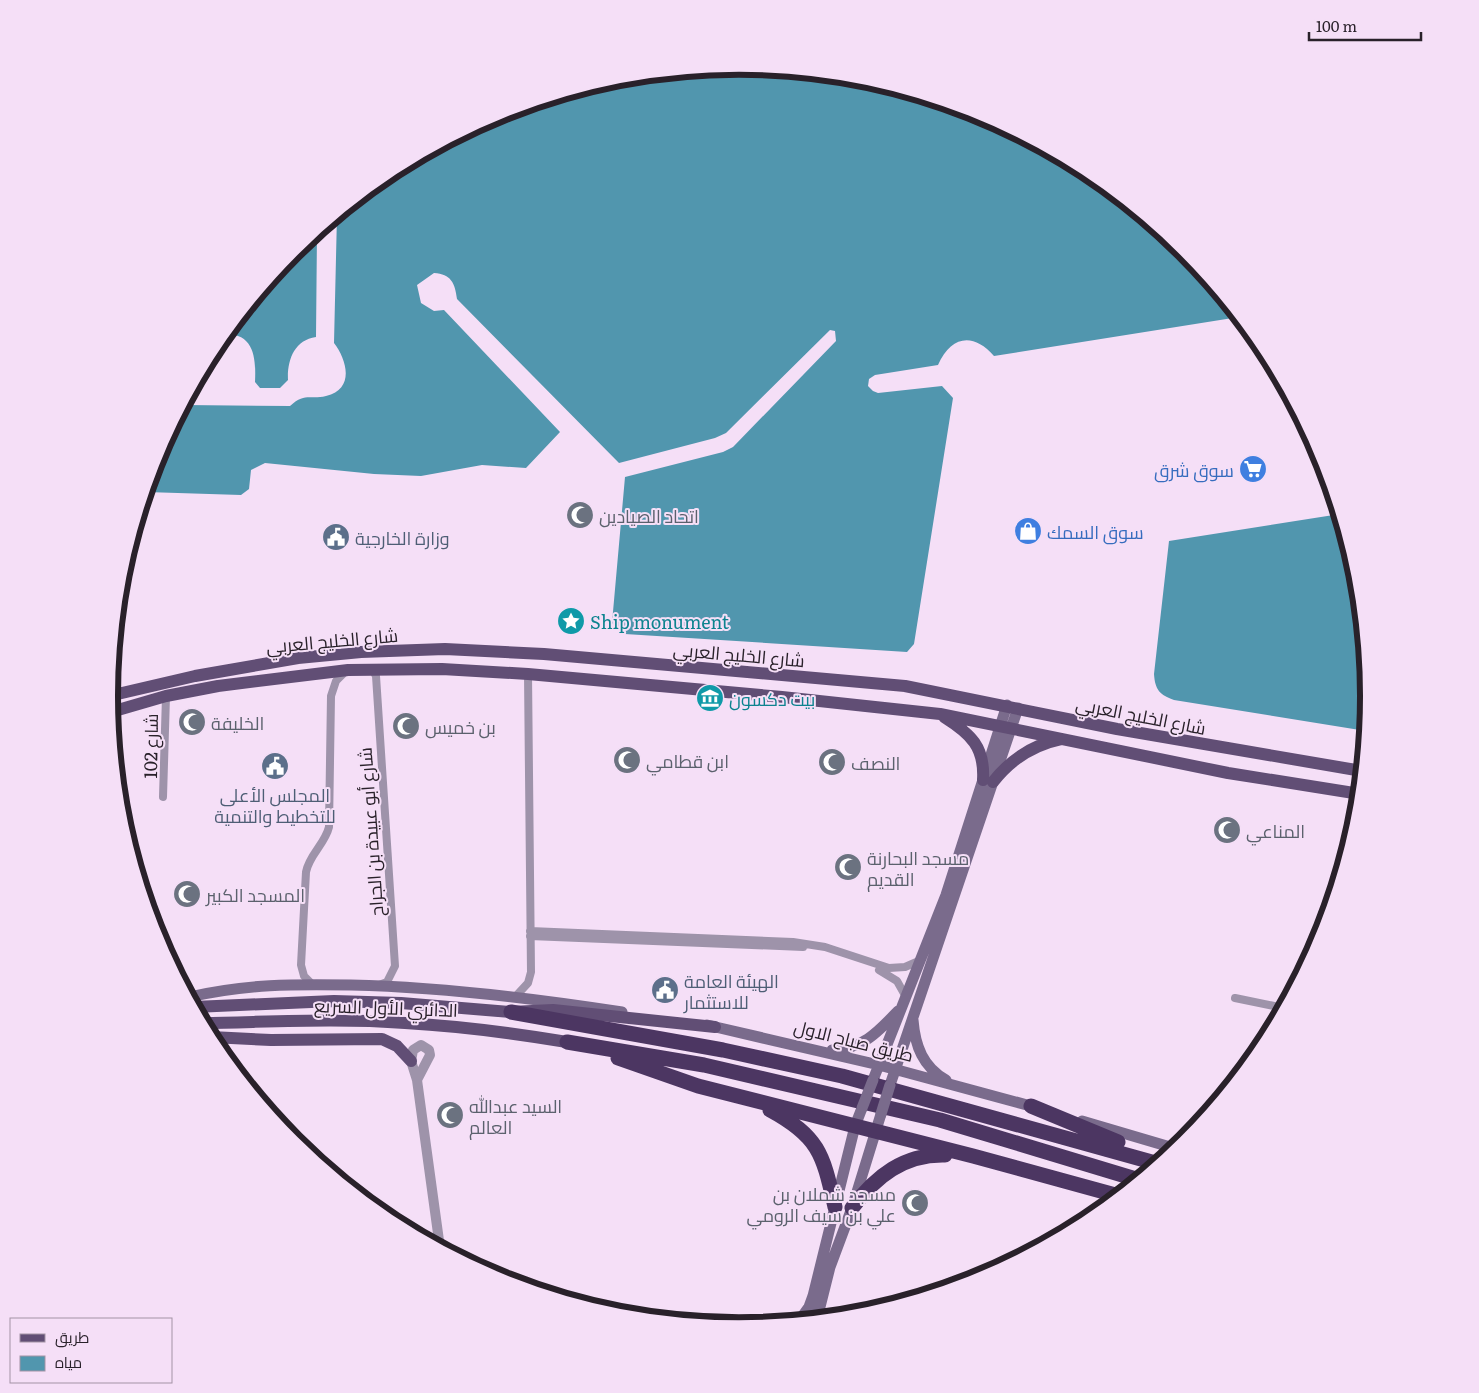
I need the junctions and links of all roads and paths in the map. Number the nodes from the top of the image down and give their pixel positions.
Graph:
1 (372, 669) junction
2 (348, 670) junction
3 (528, 674) junction
4 (118, 694) edge
5 (166, 696) junction
6 (1012, 706) junction
7 (118, 710) edge
8 (940, 714) junction
9 (1006, 726) junction
10 (1066, 738) junction
11 (1357, 770) edge
12 (988, 781) junction
13 (1353, 793) edge
14 (163, 797) dead end
15 (530, 933) junction
16 (921, 960) junction
17 (884, 969) junction
18 (313, 985) junction
19 (378, 986) junction
20 (195, 996) edge
21 (516, 996) junction
22 (1235, 998) dead end
23 (904, 1002) junction
24 (201, 1007) edge
25 (1278, 1007) edge
26 (511, 1012) junction
27 (913, 1014) junction
28 (211, 1023) edge
29 (715, 1027) junction
30 (221, 1038) edge
31 (574, 1043) junction
32 (820, 1050) junction
33 (411, 1061) junction
34 (879, 1065) junction
35 (896, 1069) junction
36 (417, 1080) junction
37 (956, 1085) junction
38 (751, 1100) junction
39 (1031, 1106) junction
40 (855, 1126) junction
41 (876, 1131) junction
42 (1168, 1146) edge
43 (973, 1156) junction
44 (1156, 1157) edge
45 (1151, 1162) edge
46 (1132, 1178) edge
47 (1112, 1194) edge
48 (835, 1207) junction
49 (852, 1208) junction
50 (439, 1240) edge
51 (818, 1313) edge
52 (803, 1315) edge

1 - 2 main road, شارع الخليج العربي
1 - 3 main road, شارع الخليج العربي
1 - 19 street, شارع أبو عبيدة بن الجراح
2 - 5 main road, شارع الخليج العربي
2 - 18 street
3 - 8 main road, شارع الخليج العربي
3 - 15 street
4 - 6 main road, شارع الخليج العربي
5 - 7 main road, شارع الخليج العربي
5 - 14 street, شارع 102
6 - 9 main road
6 - 11 main road, شارع الخليج العربي
8 - 9 main road, شارع الخليج العربي
8 - 12 main road
9 - 10 main road, شارع الخليج العربي
9 - 12 main road
10 - 12 main road
10 - 13 main road, شارع الخليج العربي
12 - 16 main road
12 - 27 main road
15 - 17 street
15 - 21 street
16 - 17 street
16 - 23 main road
17 - 23 street
18 - 19 main road, الدائري الأول السريع
18 - 20 main road, الدائري الأول السريع
19 - 21 main road, الدائري الأول السريع
21 - 29 main road, طريق صباح الاول
22 - 25 street
23 - 32 main road
23 - 34 main road
24 - 26 main road, الدائري الأول السريع
26 - 29 main road, الدائري الأول السريع
26 - 45 highway
27 - 35 main road
27 - 37 main road
28 - 31 main road, الدائري الأول السريع
29 - 32 main road, طريق صباح الاول
30 - 33 main road
31 - 38 highway
31 - 46 highway
32 - 34 main road, طريق صباح الاول
33 - 36 street
33 - 36 street
34 - 35 main road, طريق صباح الاول
34 - 40 main road, bridge
35 - 37 main road, طريق صباح الاول
35 - 41 main road, bridge
36 - 50 street
37 - 39 main road, طريق صباح الاول
38 - 40 highway
38 - 48 highway
39 - 42 main road, طريق صباح الاول
39 - 44 highway
40 - 41 highway
40 - 48 main road
41 - 43 highway
41 - 49 main road
43 - 47 highway
43 - 49 highway
48 - 52 main road
49 - 51 main road

